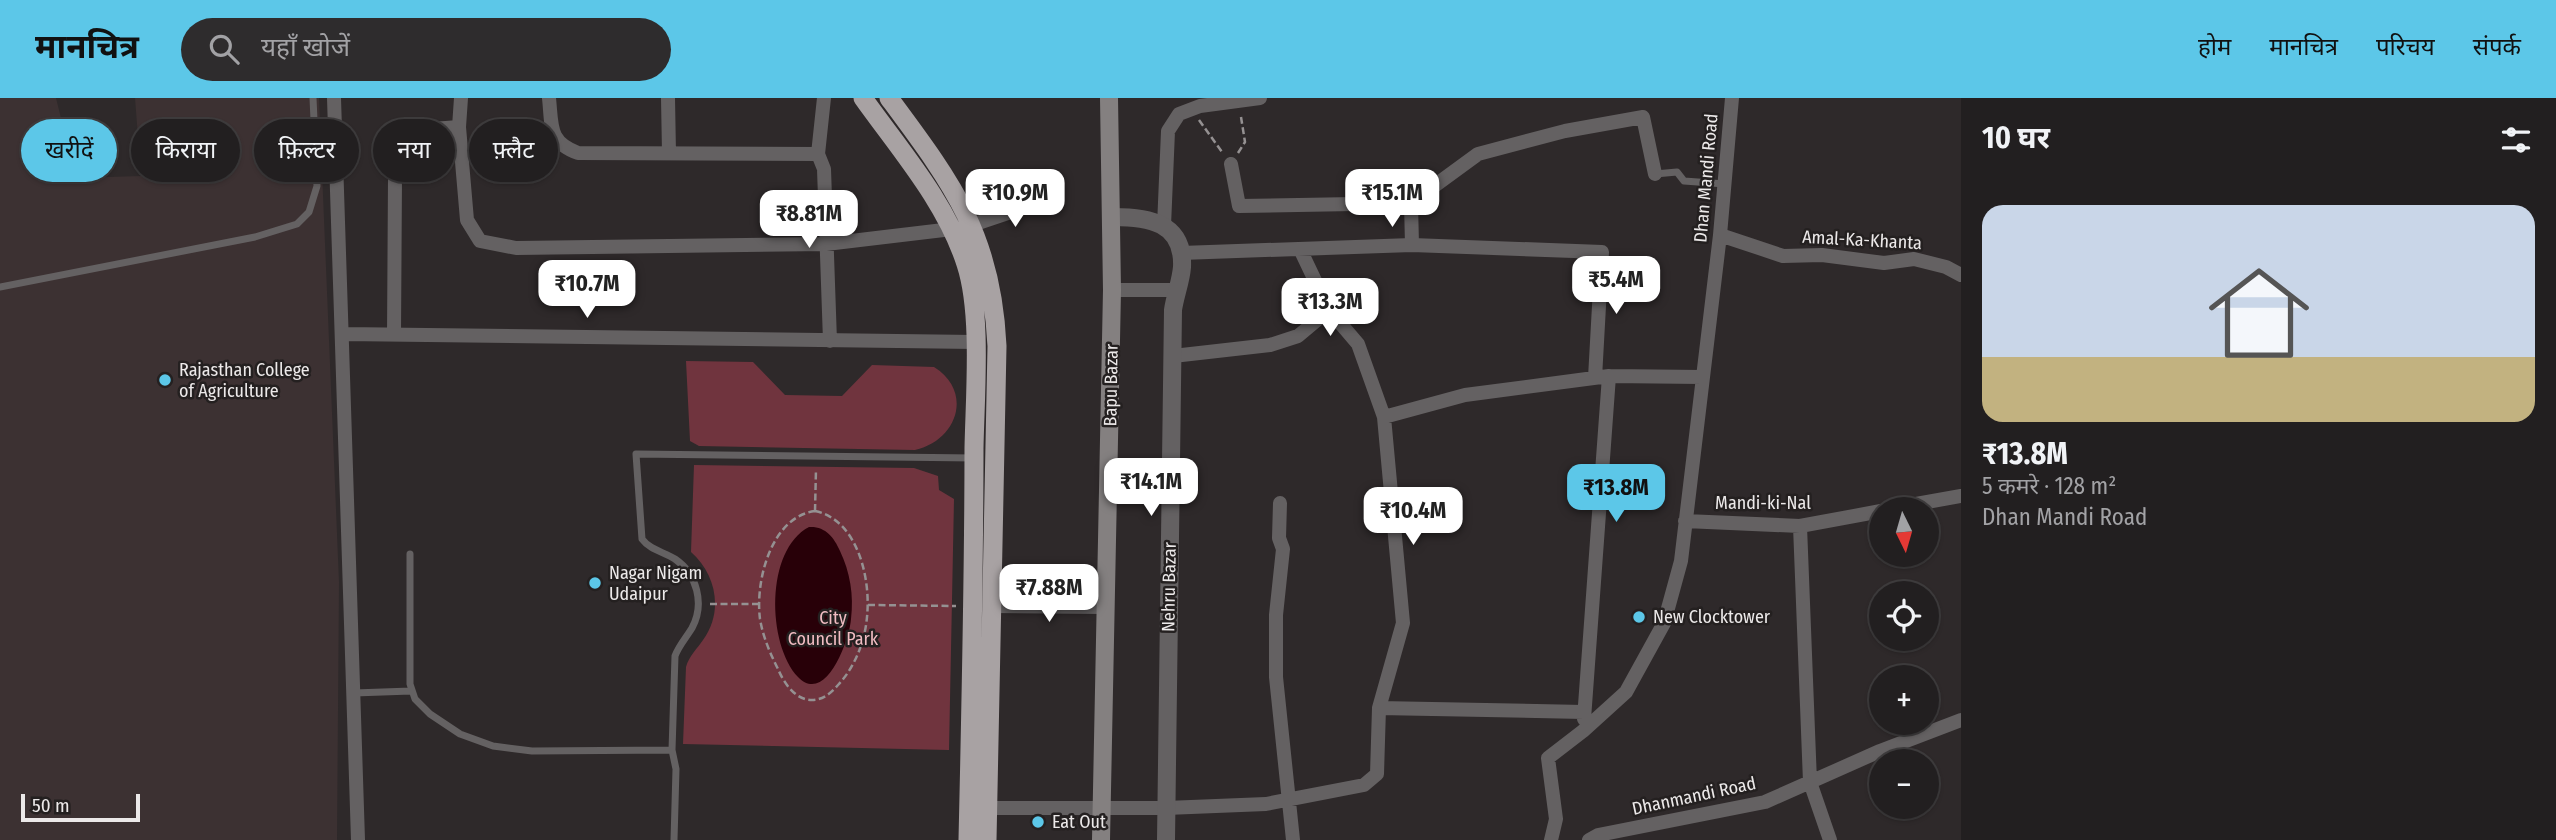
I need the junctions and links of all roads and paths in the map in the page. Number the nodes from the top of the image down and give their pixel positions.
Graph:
1 (313, 98) edge
2 (334, 98) edge
3 (461, 98) edge
4 (549, 98) edge
5 (668, 98) edge
6 (824, 98) edge
7 (863, 98) edge
8 (889, 98) edge
9 (1109, 98) edge
10 (1260, 98) edge
11 (1732, 98) edge
12 (1239, 101) junction
13 (1191, 109) junction
14 (459, 127) junction
15 (669, 153) junction
16 (818, 154) junction
17 (1231, 164) junction
18 (1655, 174) joint
19 (1726, 184) junction
20 (1047, 200) dead end
21 (1411, 203) junction
22 (1113, 217) junction
23 (972, 225) junction
24 (1164, 226) junction
25 (952, 229) junction
26 (1720, 235) junction
27 (826, 244) junction
28 (1412, 245) junction
29 (1300, 249) junction
30 (1181, 253) junction
31 (1961, 275) edge
32 (0, 288) edge
33 (1112, 290) junction
34 (1177, 290) junction
35 (1329, 310) junction
36 (344, 334) junction
37 (394, 335) junction
38 (830, 341) junction
39 (975, 342) junction
40 (1173, 356) junction
41 (1602, 377) junction
42 (1702, 377) junction
43 (1384, 417) junction
44 (817, 456) junction
45 (974, 457) junction
46 (1961, 496) edge
47 (1939, 500) edge
48 (1280, 503) dead end
49 (815, 511) junction
50 (1869, 512) edge
51 (1685, 521) junction
52 (1800, 526) junction
53 (410, 554) dead end
54 (699, 603) junction
55 (760, 604) junction
56 (868, 605) junction
57 (983, 606) junction
58 (1106, 607) junction
59 (411, 691) junction
60 (354, 693) junction
61 (1379, 708) junction
62 (1584, 712) junction
63 (1961, 720) edge
64 (1583, 731) junction
65 (672, 750) junction
66 (1810, 782) junction
67 (1288, 800) junction
68 (988, 808) junction
69 (1102, 808) junction
70 (1166, 808) junction
71 (358, 840) edge
72 (674, 840) edge
73 (968, 840) edge
74 (987, 840) edge
75 (1101, 840) edge
76 (1166, 840) edge
77 (1293, 840) edge
78 (1551, 840) edge
79 (1589, 840) edge
80 (1830, 840) edge

1 - 32 lane
2 - 36 street
3 - 14 street
4 - 15 street
5 - 15 street
6 - 16 street
7 - 25 highway
8 - 23 highway
9 - 22 main road, Bapu Bazar
10 - 12 street
11 - 19 street, Dhan Mandi Road
12 - 13 street
12 - 17 path
13 - 17 path
13 - 24 street
14 - 27 street
14 - 37 street
15 - 16 street
16 - 27 street
17 - 21 street
18 - 19 lane
18 - 21 street
19 - 26 street, Dhan Mandi Road
20 - 23 street
21 - 28 street
22 - 24 street
22 - 33 main road, Bapu Bazar
23 - 57 highway
24 - 30 street
25 - 27 street
25 - 39 highway
26 - 31 street, Amal-Ka-Khanta
26 - 42 street, Dhan Mandi Road
27 - 38 street
28 - 29 street
28 - 41 street
29 - 30 street
29 - 35 street
30 - 34 street, Nehru Bazar
33 - 34 street
33 - 58 main road, Bapu Bazar
34 - 40 street, Nehru Bazar
35 - 40 street
35 - 43 street
36 - 37 street
36 - 60 street
37 - 38 street
38 - 39 street
39 - 45 highway
40 - 70 street, Nehru Bazar
41 - 42 street
41 - 43 street
41 - 62 street
42 - 51 street, Dhan Mandi Road
43 - 61 street
44 - 45 lane
44 - 49 path
44 - 54 lane
45 - 57 highway
46 - 47 street
48 - 67 street
49 - 55 path
49 - 56 path
50 - 52 street, Mandi-ki-Nal
51 - 52 street, Mandi-ki-Nal
51 - 64 street, Dhan Mandi Road
52 - 66 street
53 - 59 lane
54 - 55 path
54 - 65 lane
55 - 56 path
56 - 57 path
57 - 58 street
57 - 68 highway
57 - 73 highway
58 - 69 main road, Bapu Bazar
59 - 60 lane
59 - 65 lane
60 - 71 street
61 - 62 street
61 - 67 street
62 - 64 street
63 - 66 street, Dhanmandi Road
64 - 78 street, Dhan Mandi Road
65 - 72 lane
66 - 79 street, Dhanmandi Road
66 - 80 street
67 - 70 street
67 - 77 street
68 - 69 street
68 - 74 highway
69 - 70 street
69 - 75 main road, Bapu Bazar
70 - 76 street, Nehru Bazar

